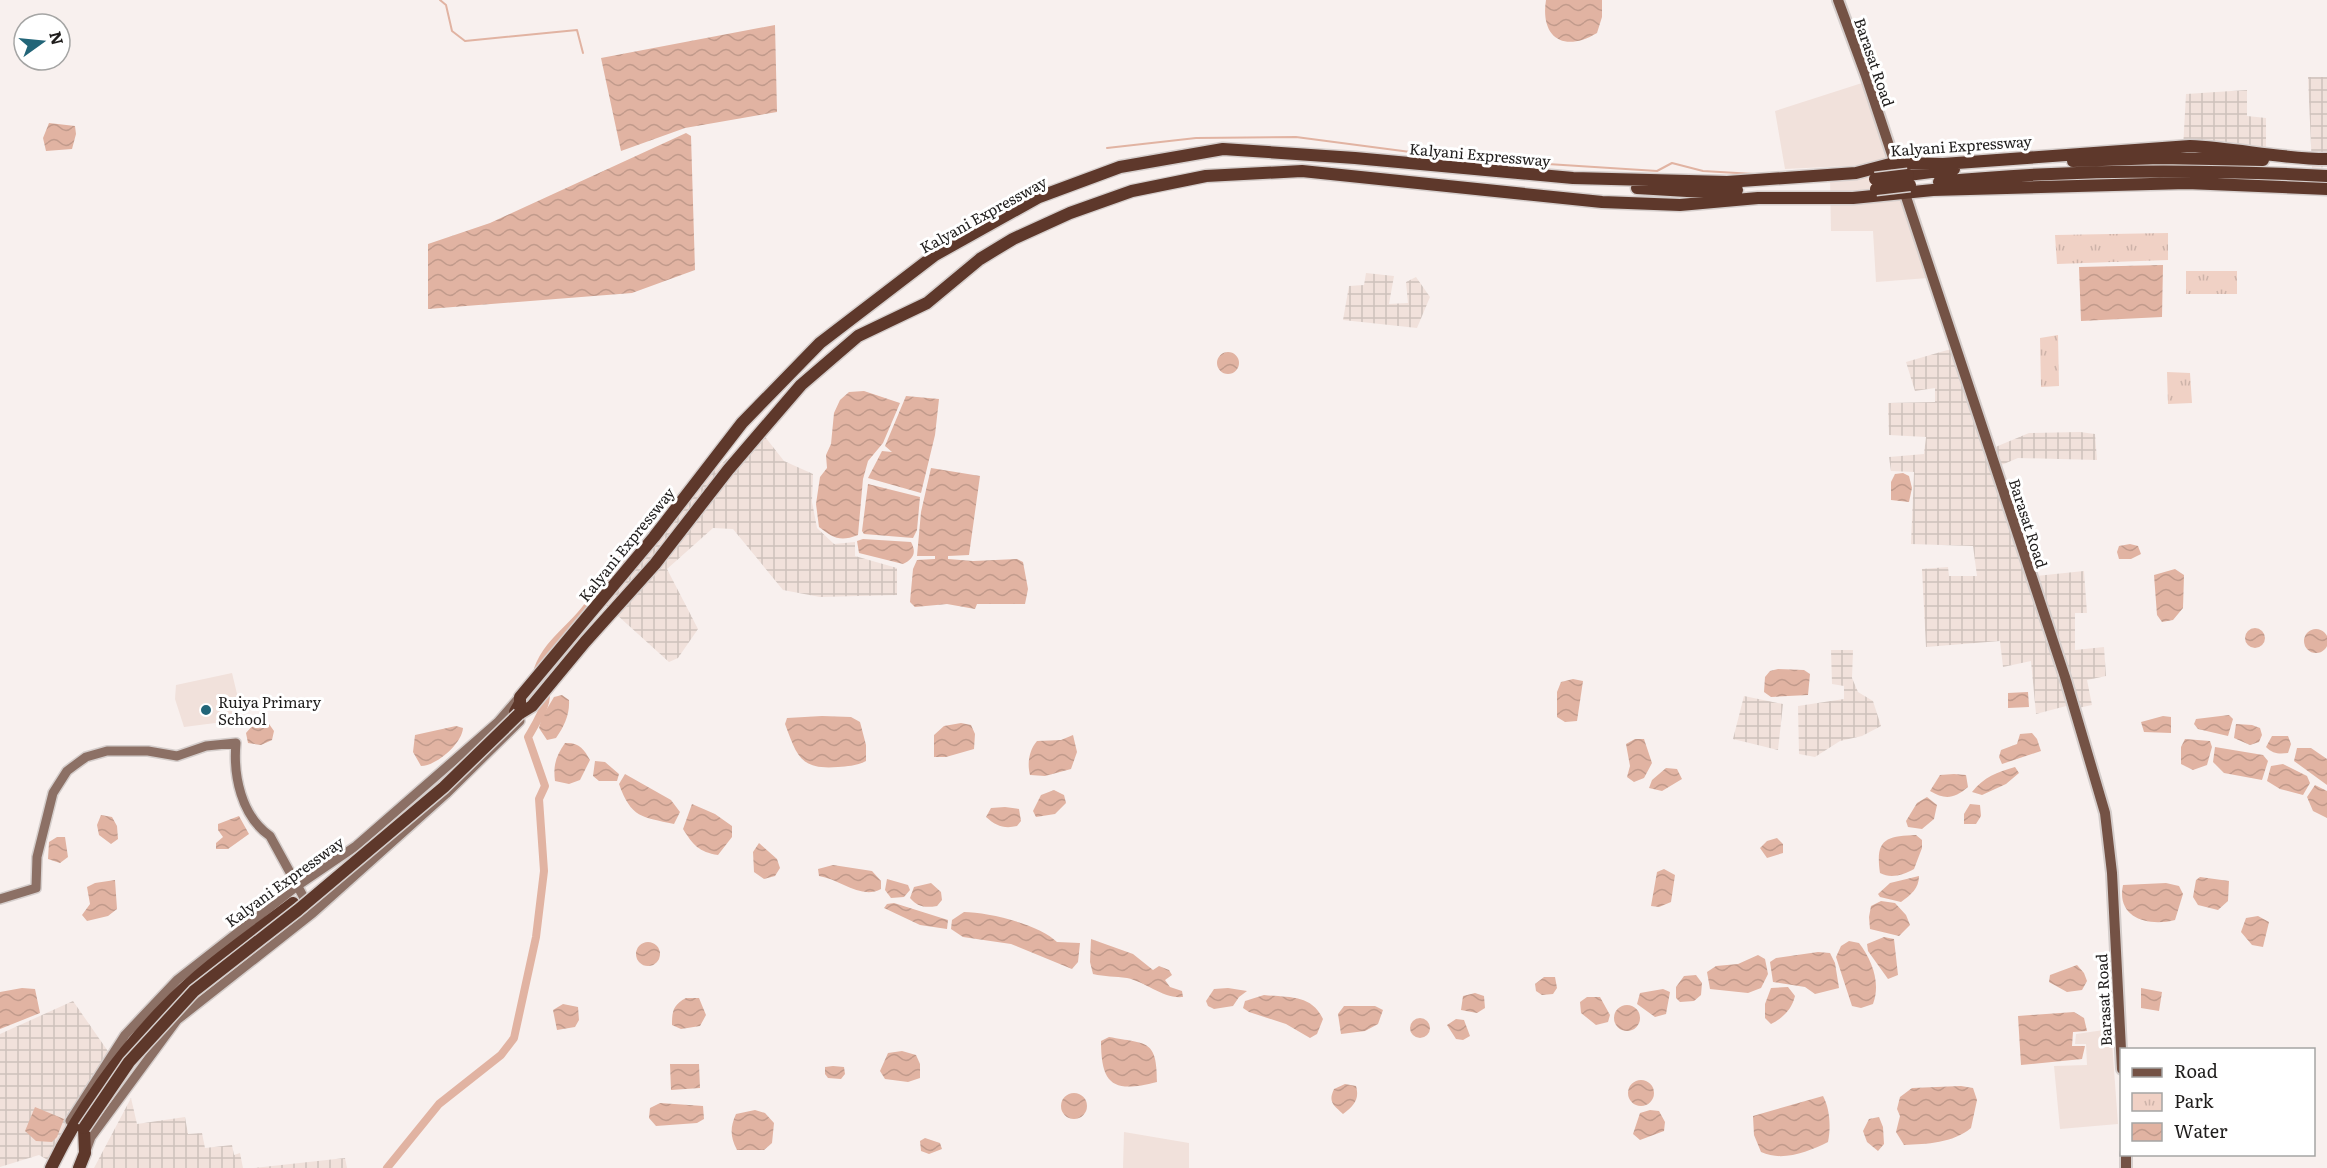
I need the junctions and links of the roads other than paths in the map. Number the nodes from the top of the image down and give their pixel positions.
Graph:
1 (1838, 0) edge
2 (2327, 161) edge
3 (1894, 163) junction
4 (2252, 166) junction
5 (1497, 172) junction
6 (2327, 176) edge
7 (1907, 185) junction
8 (2327, 189) edge
9 (1491, 190) junction
10 (1681, 195) junction
11 (520, 697) junction
12 (532, 706) junction
13 (517, 713) junction
14 (299, 890) junction
15 (0, 899) edge
16 (313, 913) junction
17 (2120, 1048) edge
18 (62, 1146) junction
19 (85, 1153) junction
20 (51, 1168) edge
21 (79, 1168) edge

1 - 3 main road, Barasat Road
2 - 3 highway, Kalyani Expressway
2 - 4 highway
3 - 5 highway, Kalyani Expressway
3 - 7 main road, Barasat Road
4 - 6 highway
4 - 7 highway
5 - 10 highway
5 - 11 highway, Kalyani Expressway
7 - 8 highway
7 - 9 highway
7 - 10 highway, bridge
7 - 17 main road, Barasat Road
9 - 10 highway
9 - 12 highway
11 - 13 highway
11 - 14 street, Kalyani Expressway
12 - 13 highway
12 - 16 street
13 - 18 highway, Kalyani Expressway, bridge
13 - 19 highway, Kalyani Expressway, bridge
14 - 15 street
14 - 16 street
14 - 18 street, Kalyani Expressway
16 - 19 street
18 - 20 highway, Kalyani Expressway
19 - 21 highway

